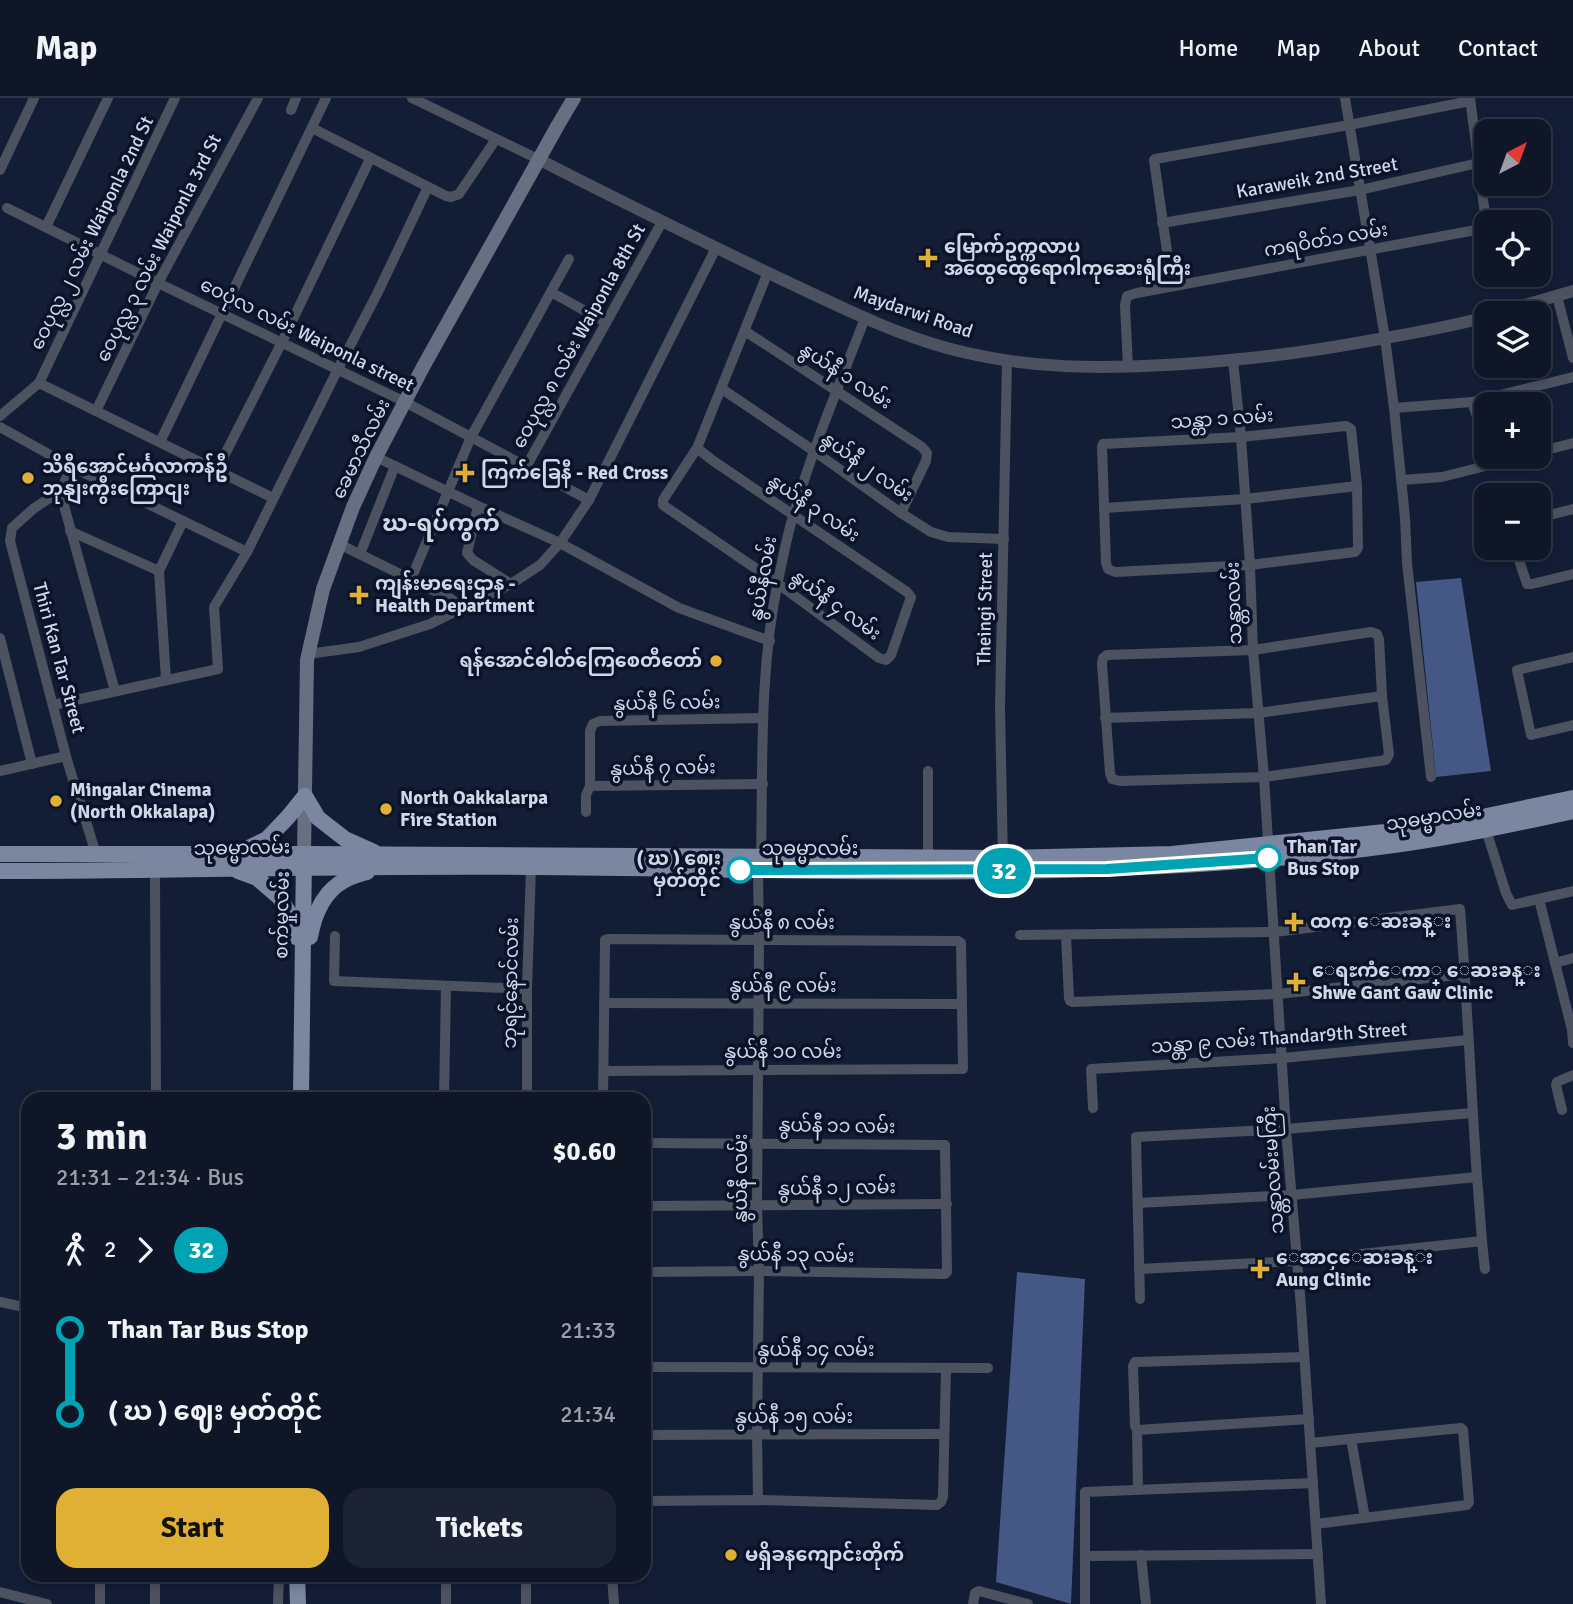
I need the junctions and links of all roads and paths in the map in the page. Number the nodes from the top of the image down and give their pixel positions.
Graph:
1 (34, 98) edge
2 (108, 98) edge
3 (176, 98) edge
4 (296, 98) edge
5 (326, 98) edge
6 (412, 98) edge
7 (574, 98) edge
8 (1345, 98) edge
9 (1470, 99) edge
10 (253, 100) edge
11 (291, 110) dead end
12 (1349, 125) junction
13 (312, 128) junction
14 (1474, 131) edge
15 (496, 139) junction
16 (370, 159) junction
17 (540, 160) junction
18 (1474, 164) edge
19 (0, 170) edge
20 (428, 187) junction
21 (1360, 190) junction
22 (7, 208) dead end
23 (662, 222) junction
24 (1162, 223) junction
25 (46, 227) junction
26 (1474, 228) edge
27 (716, 248) junction
28 (1370, 250) junction
29 (101, 254) junction
30 (569, 259) dead end
31 (768, 272) junction
32 (158, 283) junction
33 (1172, 286) junction
34 (1573, 291) edge
35 (551, 292) junction
36 (1557, 296) junction
37 (1539, 301) edge
38 (223, 314) junction
39 (865, 318) junction
40 (1474, 319) edge
41 (605, 322) junction
42 (745, 331) junction
43 (1385, 338) junction
44 (282, 342) junction
45 (1573, 358) edge
46 (1233, 360) junction
47 (1007, 361) junction
48 (1128, 367) junction
49 (338, 369) junction
50 (1573, 377) edge
51 (39, 383) junction
52 (722, 389) junction
53 (837, 391) junction
54 (405, 402) junction
55 (1472, 402) junction
56 (1394, 408) junction
57 (1474, 408) edge
58 (96, 411) junction
59 (0, 416) edge
60 (0, 427) edge
61 (1241, 436) junction
62 (471, 438) junction
63 (160, 442) junction
64 (1573, 443) edge
65 (696, 448) junction
66 (1551, 449) edge
67 (814, 451) junction
68 (376, 457) junction
69 (395, 466) junction
70 (72, 467) junction
71 (526, 467) junction
72 (1474, 467) edge
73 (217, 471) junction
74 (1402, 481) junction
75 (1357, 486) junction
76 (60, 491) junction
77 (447, 491) junction
78 (273, 498) junction
79 (1245, 499) junction
80 (589, 500) junction
81 (478, 506) junction
82 (1104, 508) junction
83 (1573, 509) edge
84 (901, 513) junction
85 (793, 514) junction
86 (1551, 515) edge
87 (183, 521) junction
88 (70, 531) junction
89 (1004, 540) junction
90 (560, 543) junction
91 (340, 544) junction
92 (247, 552) junction
93 (360, 554) junction
94 (1519, 560) edge
95 (1250, 565) junction
96 (159, 571) junction
97 (1573, 574) edge
98 (411, 579) junction
99 (778, 583) junction
100 (511, 584) junction
101 (444, 595) junction
102 (462, 609) junction
103 (438, 620) junction
104 (0, 638) edge
105 (769, 641) junction
106 (1253, 650) junction
107 (308, 654) junction
108 (1573, 657) edge
109 (886, 660) joint
110 (166, 680) junction
111 (115, 691) junction
112 (1382, 696) junction
113 (53, 705) junction
114 (1258, 713) junction
115 (762, 718) junction
116 (1105, 718) junction
117 (1573, 725) edge
118 (66, 756) junction
119 (32, 764) junction
120 (0, 771) edge
121 (928, 771) dead end
122 (1264, 777) junction
123 (1431, 777) dead end
124 (763, 784) junction
125 (590, 786) junction
126 (305, 796) junction
127 (1573, 798) edge
128 (1573, 811) edge
129 (586, 812) dead end
130 (1486, 830) junction
131 (1268, 852) junction
132 (0, 854) edge
133 (928, 858) junction
134 (92, 859) junction
135 (304, 861) junction
136 (380, 861) junction
137 (233, 862) junction
138 (759, 863) junction
139 (1003, 864) junction
140 (531, 867) junction
141 (155, 870) junction
142 (0, 871) edge
143 (1573, 891) edge
144 (1539, 900) junction
145 (1273, 932) junction
146 (1020, 935) dead end
147 (335, 936) dead end
148 (1066, 936) junction
149 (760, 941) junction
150 (1573, 958) edge
151 (1555, 963) junction
152 (1465, 974) junction
153 (302, 977) junction
154 (446, 986) junction
155 (527, 989) junction
156 (1278, 994) junction
157 (604, 1003) junction
158 (758, 1004) junction
159 (961, 1004) junction
160 (1572, 1030) edge
161 (1468, 1040) junction
162 (1573, 1043) edge
163 (1283, 1058) junction
164 (758, 1070) junction
165 (604, 1071) junction
166 (1573, 1075) edge
167 (156, 1092) edge
168 (302, 1092) edge
169 (444, 1092) edge
170 (527, 1092) edge
171 (603, 1092) edge
172 (1093, 1108) dead end
173 (1562, 1110) dead end
174 (1472, 1113) junction
175 (1286, 1129) junction
176 (651, 1143) edge
177 (759, 1143) junction
178 (1477, 1177) junction
179 (1292, 1195) junction
180 (1138, 1203) junction
181 (947, 1204) junction
182 (651, 1206) edge
183 (757, 1206) junction
184 (1482, 1241) junction
185 (1297, 1261) junction
186 (1139, 1269) junction
187 (1485, 1269) dead end
188 (760, 1271) junction
189 (651, 1272) edge
190 (1140, 1299) dead end
191 (1304, 1357) junction
192 (651, 1367) edge
193 (758, 1368) junction
194 (946, 1368) junction
195 (988, 1368) dead end
196 (1308, 1419) junction
197 (1137, 1430) junction
198 (651, 1434) edge
199 (757, 1434) junction
200 (944, 1434) junction
201 (1351, 1439) junction
202 (1310, 1443) junction
203 (1313, 1483) junction
204 (1139, 1490) junction
205 (758, 1500) junction
206 (651, 1501) edge
207 (1365, 1518) junction
208 (1316, 1524) junction
209 (1318, 1554) junction
210 (1142, 1555) junction
211 (1086, 1556) junction
212 (100, 1582) edge
213 (155, 1582) edge
214 (279, 1582) edge
215 (297, 1582) edge
216 (446, 1582) edge
217 (526, 1582) edge
218 (612, 1582) edge
219 (0, 1592) edge
220 (47, 1604) edge
221 (100, 1604) edge
222 (155, 1604) edge
223 (278, 1604) edge
224 (296, 1604) edge
225 (446, 1604) edge
226 (526, 1604) edge
227 (614, 1604) edge
228 (973, 1604) edge
229 (1028, 1604) edge
230 (1085, 1604) edge
231 (1146, 1604) edge
232 (1321, 1604) edge

1 - 19 street
2 - 25 street
3 - 29 street, ဝေပုလ္လ ၂ လမ်း Waiponla 2nd St
4 - 11 street
5 - 13 street
6 - 15 street, Maydarwi Road
7 - 17 main road, ခေမာသီလမ်း
8 - 12 street
9 - 12 street
9 - 14 street
10 - 32 street, ဝေပုလ္လ ၃ လမ်း Waiponla 3rd St
12 - 21 street
12 - 24 street
13 - 16 street
13 - 38 street
15 - 17 street, Maydarwi Road
15 - 20 street
16 - 20 street
16 - 44 street
17 - 23 street, Maydarwi Road
17 - 54 main road, ခေမာသီလမ်း
18 - 21 street, Karaweik 2nd Street
20 - 49 street
21 - 24 street, Karaweik 2nd Street
21 - 28 street
22 - 25 street, ဝေပုံလ လမ်း Waiponla street
23 - 27 street, Maydarwi Road
23 - 41 street, ဝေပုလ္လ ၈ လမ်း Waiponla 8th St
24 - 33 street
25 - 29 street, ဝေပုံလ လမ်း Waiponla street
26 - 28 street, ကရဝိတ်၁ လမ်း
27 - 31 street, Maydarwi Road
27 - 80 street
28 - 33 street, ကရဝိတ်၁ လမ်း
28 - 43 street
29 - 32 street, ဝေပုံလ လမ်း Waiponla street
29 - 51 street, ဝေပုလ္လ ၂ လမ်း Waiponla 2nd St
30 - 35 street
31 - 39 street, Maydarwi Road
31 - 42 street
32 - 38 street, ဝေပုံလ လမ်း Waiponla street
32 - 58 street, ဝေပုလ္လ ၃ လမ်း Waiponla 3rd St
33 - 48 street, ကရဝိတ်၁ လမ်း
34 - 36 street
35 - 41 street
35 - 62 street
36 - 37 street
36 - 45 street
38 - 44 street, ဝေပုံလ လမ်း Waiponla street
38 - 63 street
39 - 47 street, Maydarwi Road
39 - 53 street, နွယ်နီလမ်း
40 - 43 street, Maydarwi Road
41 - 71 street, ဝေပုလ္လ ၈ လမ်း Waiponla 8th St
42 - 52 street
42 - 53 street, နွယ်နီ ၁ လမ်း
43 - 46 street, Maydarwi Road
43 - 56 street
44 - 49 street, ဝေပုံလ လမ်း Waiponla street
44 - 73 street
46 - 48 street, Maydarwi Road
46 - 61 street, သန္တာလမ်း
47 - 48 street, Maydarwi Road
47 - 89 street, Theingi Street
49 - 54 street, ဝေပုံလ လမ်း Waiponla street
49 - 78 street
50 - 55 street
51 - 58 street
51 - 59 street
52 - 65 street
52 - 67 street, နွယ်နီ ၂ လမ်း
53 - 67 street, နွယ်နီလမ်း
53 - 84 street, နွယ်နီ ၁ လမ်း
54 - 62 street, ဝေပုံလ လမ်း Waiponla street
54 - 68 main road, ခေမာသီလမ်း
55 - 56 street
55 - 57 street
56 - 74 street
58 - 63 street
60 - 70 street
61 - 75 street, သန္တာ ၁ လမ်း
61 - 79 street, သန္တာလမ်း
61 - 82 street, သန္တာ ၁ လမ်း
62 - 71 street, ဝေပုံလ လမ်း Waiponla street
62 - 77 street
63 - 73 street
64 - 66 street
65 - 85 street, နွယ်နီ ၃ လမ်း
65 - 99 street, နွယ်နီ ၄ လမ်း
67 - 84 street, နွယ်နီ ၂ လမ်း
67 - 85 street, နွယ်နီလမ်း
68 - 69 street
68 - 91 main road, ခေမာသီလမ်း
69 - 77 street
69 - 93 street
70 - 76 street
70 - 87 street
71 - 80 street, ဝေပုံလ လမ်း Waiponla street
72 - 74 street
73 - 78 street
74 - 123 street
75 - 79 street
75 - 95 street
76 - 88 street
76 - 113 street, Thiri Kan Tar Street
77 - 81 street
77 - 98 street
78 - 92 street
79 - 82 street
79 - 95 street, သန္တာလမ်း
80 - 90 street
81 - 90 street
81 - 100 street
82 - 95 street
83 - 86 street
84 - 89 street, နွယ်နီ ၂ လမ်း
85 - 99 street, နွယ်နီလမ်း
85 - 109 street, နွယ်နီ ၃ လမ်း
87 - 92 street
87 - 96 street
88 - 96 street
88 - 111 street
89 - 139 street, Theingi Street
90 - 100 street
90 - 105 street
91 - 93 street
91 - 107 main road, ခေမာသီလမ်း
92 - 110 street
93 - 98 street
94 - 97 street
95 - 106 street, သန္တာလမ်း
96 - 110 street
98 - 101 street
99 - 105 street, နွယ်နီလမ်း
99 - 109 street, နွယ်နီ ၄ လမ်း
100 - 102 street
101 - 102 street
101 - 103 street
102 - 103 street
103 - 107 street
104 - 119 street
105 - 115 street, နွယ်နီလမ်း
106 - 112 street
106 - 114 street, သန္တာလမ်း
106 - 116 street
107 - 126 main road, ခေမာသီလမ်း
108 - 117 street
110 - 111 street
111 - 113 street
112 - 114 street
112 - 122 street
113 - 118 street, Thiri Kan Tar Street
114 - 116 street
114 - 122 street, သန္တာလမ်း
115 - 124 street, နွယ်နီလမ်း
115 - 125 street, နွယ်နီ ၆ လမ်း
116 - 122 street
118 - 119 street
118 - 134 street, Thiri Kan Tar Street
119 - 120 street
121 - 133 street
122 - 131 street, သန္တာလမ်း
124 - 125 street, နွယ်နီ ၇ လမ်း
124 - 138 street, နွယ်နီလမ်း
125 - 129 street, နွယ်နီ ၇ လမ်း
126 - 135 main road, ခေမာသီလမ်း
126 - 136 main road
126 - 137 main road
127 - 131 main road, သုဓမ္မာလမ်း
128 - 130 main road, သုဓမ္မာလမ်း
130 - 131 main road, သုဓမ္မာလမ်း
130 - 144 street
131 - 139 main road, သုဓမ္မာလမ်း
131 - 145 street, သန္တာလမ်းမကြီး
132 - 134 main road, သုဓမ္မာလမ်း
133 - 138 main road, သုဓမ္မာလမ်း
133 - 139 main road, သုဓမ္မာလမ်း
134 - 137 main road, သုဓမ္မာလမ်း
134 - 141 main road, သုဓမ္မာလမ်း
134 - 142 main road, သုဓမ္မာလမ်း
135 - 136 main road, သုဓမ္မာလမ်း
135 - 137 main road, သုဓမ္မာလမ်း
135 - 153 main road, စက်မှုလမ်း
136 - 138 main road, သုဓမ္မာလမ်း
136 - 140 main road, သုဓမ္မာလမ်း
136 - 153 main road
137 - 141 main road, သုဓမ္မာလမ်း
137 - 153 main road
138 - 139 main road, သုဓမ္မာလမ်း
138 - 140 main road, သုဓမ္မာလမ်း
138 - 149 street, နွယ်နီ လမ်း
140 - 155 street, ဘုရင့်နောင်လမ်း
141 - 167 street
143 - 144 street
144 - 151 street
145 - 148 street
145 - 152 street
145 - 156 street, သန္တာလမ်းမကြီး
146 - 148 street
147 - 154 street
148 - 156 street
149 - 157 street, နွယ်နီ ၈ လမ်း
149 - 158 street, နွယ်နီ လမ်း
149 - 159 street, နွယ်နီ ၈ လမ်း
150 - 151 street
151 - 160 street
152 - 156 street
152 - 161 street
153 - 168 main road
154 - 155 street
154 - 169 street
155 - 170 street, ဘုရင့်နောင်လမ်း
156 - 163 street, သန္တာလမ်းမကြီး
157 - 158 street, နွယ်နီ ၉ လမ်း
157 - 165 street
158 - 159 street, နွယ်နီ ၉ လမ်း
158 - 164 street, နွယ်နီ လမ်း
159 - 164 street, နွယ်နီ ၁၀ လမ်း
160 - 162 street
161 - 163 street, သန္တာ ၉ လမ်း Thandar9th Street
161 - 174 street
163 - 172 street, သန္တာ ၉ လမ်း Thandar9th Street
163 - 175 street, သန္တာလမ်းမကြီး
164 - 165 street, နွယ်နီ ၁၀ လမ်း
164 - 177 street, နွယ်နီ လမ်း
165 - 171 street
166 - 173 street
174 - 175 street
174 - 178 street
175 - 179 street, သန္တာလမ်းမကြီး
175 - 180 street
176 - 177 street, နွယ်နီ ၁၁ လမ်း
177 - 181 street, နွယ်နီ ၁၁ လမ်း
177 - 183 street, နွယ်နီ လမ်း
178 - 179 street
178 - 184 street
179 - 180 street
179 - 185 street, သန္တာလမ်းမကြီး
180 - 186 street
181 - 183 street, နွယ်နီ ၁၂ လမ်း
181 - 188 street, နွယ်နီ ၁၃ လမ်း
182 - 183 street, နွယ်နီ ၁၂ လမ်း
183 - 188 street, နွယ်နီ လမ်း
184 - 185 street
184 - 187 street
185 - 186 street
185 - 191 street, သန္တာလမ်းမကြီး
186 - 190 street
188 - 189 street, နွယ်နီ ၁၃ လမ်း
188 - 193 street, နွယ်နီ လမ်း
191 - 196 street, သန္တာလမ်းမကြီး
191 - 197 street
192 - 193 street, နွယ်နီ ၁၄ လမ်း
193 - 194 street, နွယ်နီ ၁၄ လမ်း
193 - 199 street, နွယ်နီ လမ်း
194 - 195 street, နွယ်နီ ၁၄ လမ်း
194 - 200 street
196 - 197 street
196 - 202 street, သန္တာလမ်းမကြီး
197 - 204 street
198 - 199 street, နွယ်နီ ၁၅ လမ်း
199 - 200 street, နွယ်နီ ၁၅ လမ်း
199 - 205 street, နွယ်နီ လမ်း
200 - 205 street
201 - 202 street
201 - 207 street
201 - 207 street
202 - 203 street, သန္တာလမ်းမကြီး
203 - 204 street
203 - 208 street, သန္တာလမ်းမကြီး
204 - 211 street
205 - 206 street
207 - 208 street
208 - 209 street, သန္တာလမ်းမကြီး
209 - 210 street
209 - 232 street, သန္တာလမ်းမကြီး
210 - 211 street
210 - 231 street
211 - 230 street
212 - 221 street
213 - 222 street
214 - 223 street
215 - 224 main road
216 - 225 street
217 - 226 street
218 - 227 street
219 - 220 street
228 - 229 street

